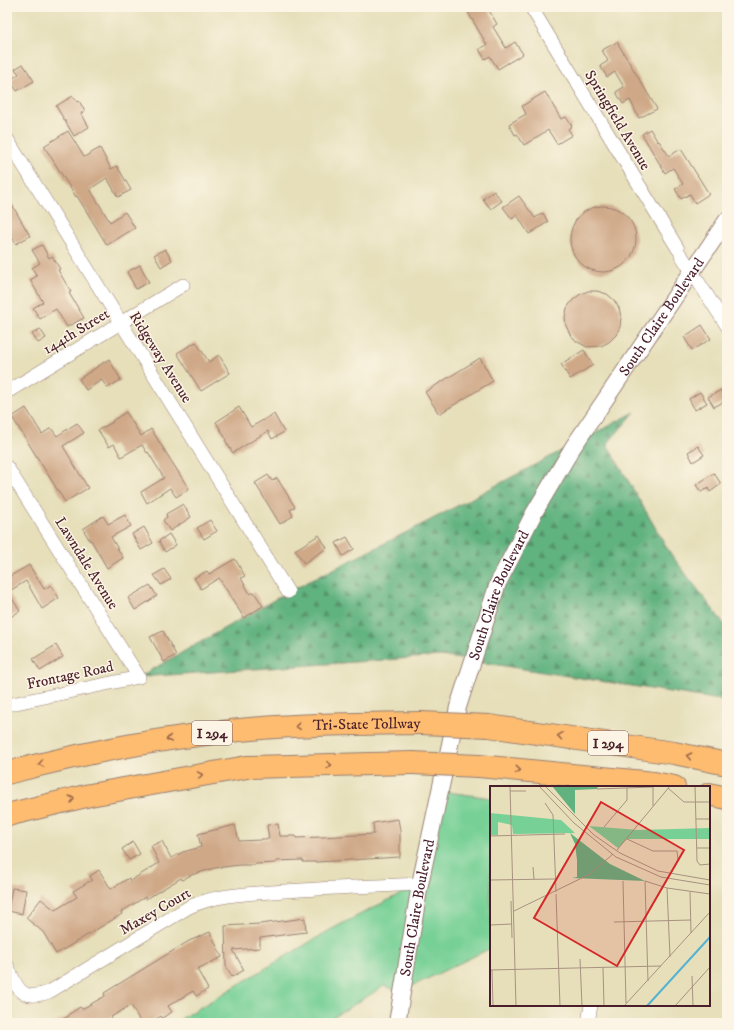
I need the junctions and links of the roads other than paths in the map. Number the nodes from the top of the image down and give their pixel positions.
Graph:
1 (531, 7) edge
2 (7, 139) edge
3 (727, 220) edge
4 (692, 272) junction
5 (183, 285) dead end
6 (120, 322) junction
7 (727, 326) edge
8 (7, 392) edge
9 (7, 467) edge
10 (288, 592) dead end
11 (139, 677) joint
12 (7, 705) edge
13 (727, 764) edge
14 (7, 773) edge
15 (669, 786) edge
16 (710, 794) edge
17 (727, 798) edge
18 (7, 815) edge
19 (420, 884) junction
20 (7, 965) edge
21 (591, 1006) edge
22 (397, 1023) edge
23 (588, 1023) edge

1 - 4 street, Springfield Avenue
2 - 6 street, Ridgeway Avenue
3 - 4 street, South Claire Boulevard
4 - 7 street, Springfield Avenue
4 - 19 street, South Claire Boulevard
5 - 6 street, 144th Street
6 - 8 street, 144th Street
6 - 10 street, Ridgeway Avenue
9 - 11 street, Lawndale Avenue
11 - 12 street, Frontage Road
13 -> 14 highway, Tri-State Tollway / I 294, bridge
18 -> 15 highway, I 294, bridge
16 - 17 highway
19 - 20 street, Maxey Court
19 - 22 street, South Claire Boulevard
21 - 23 street

